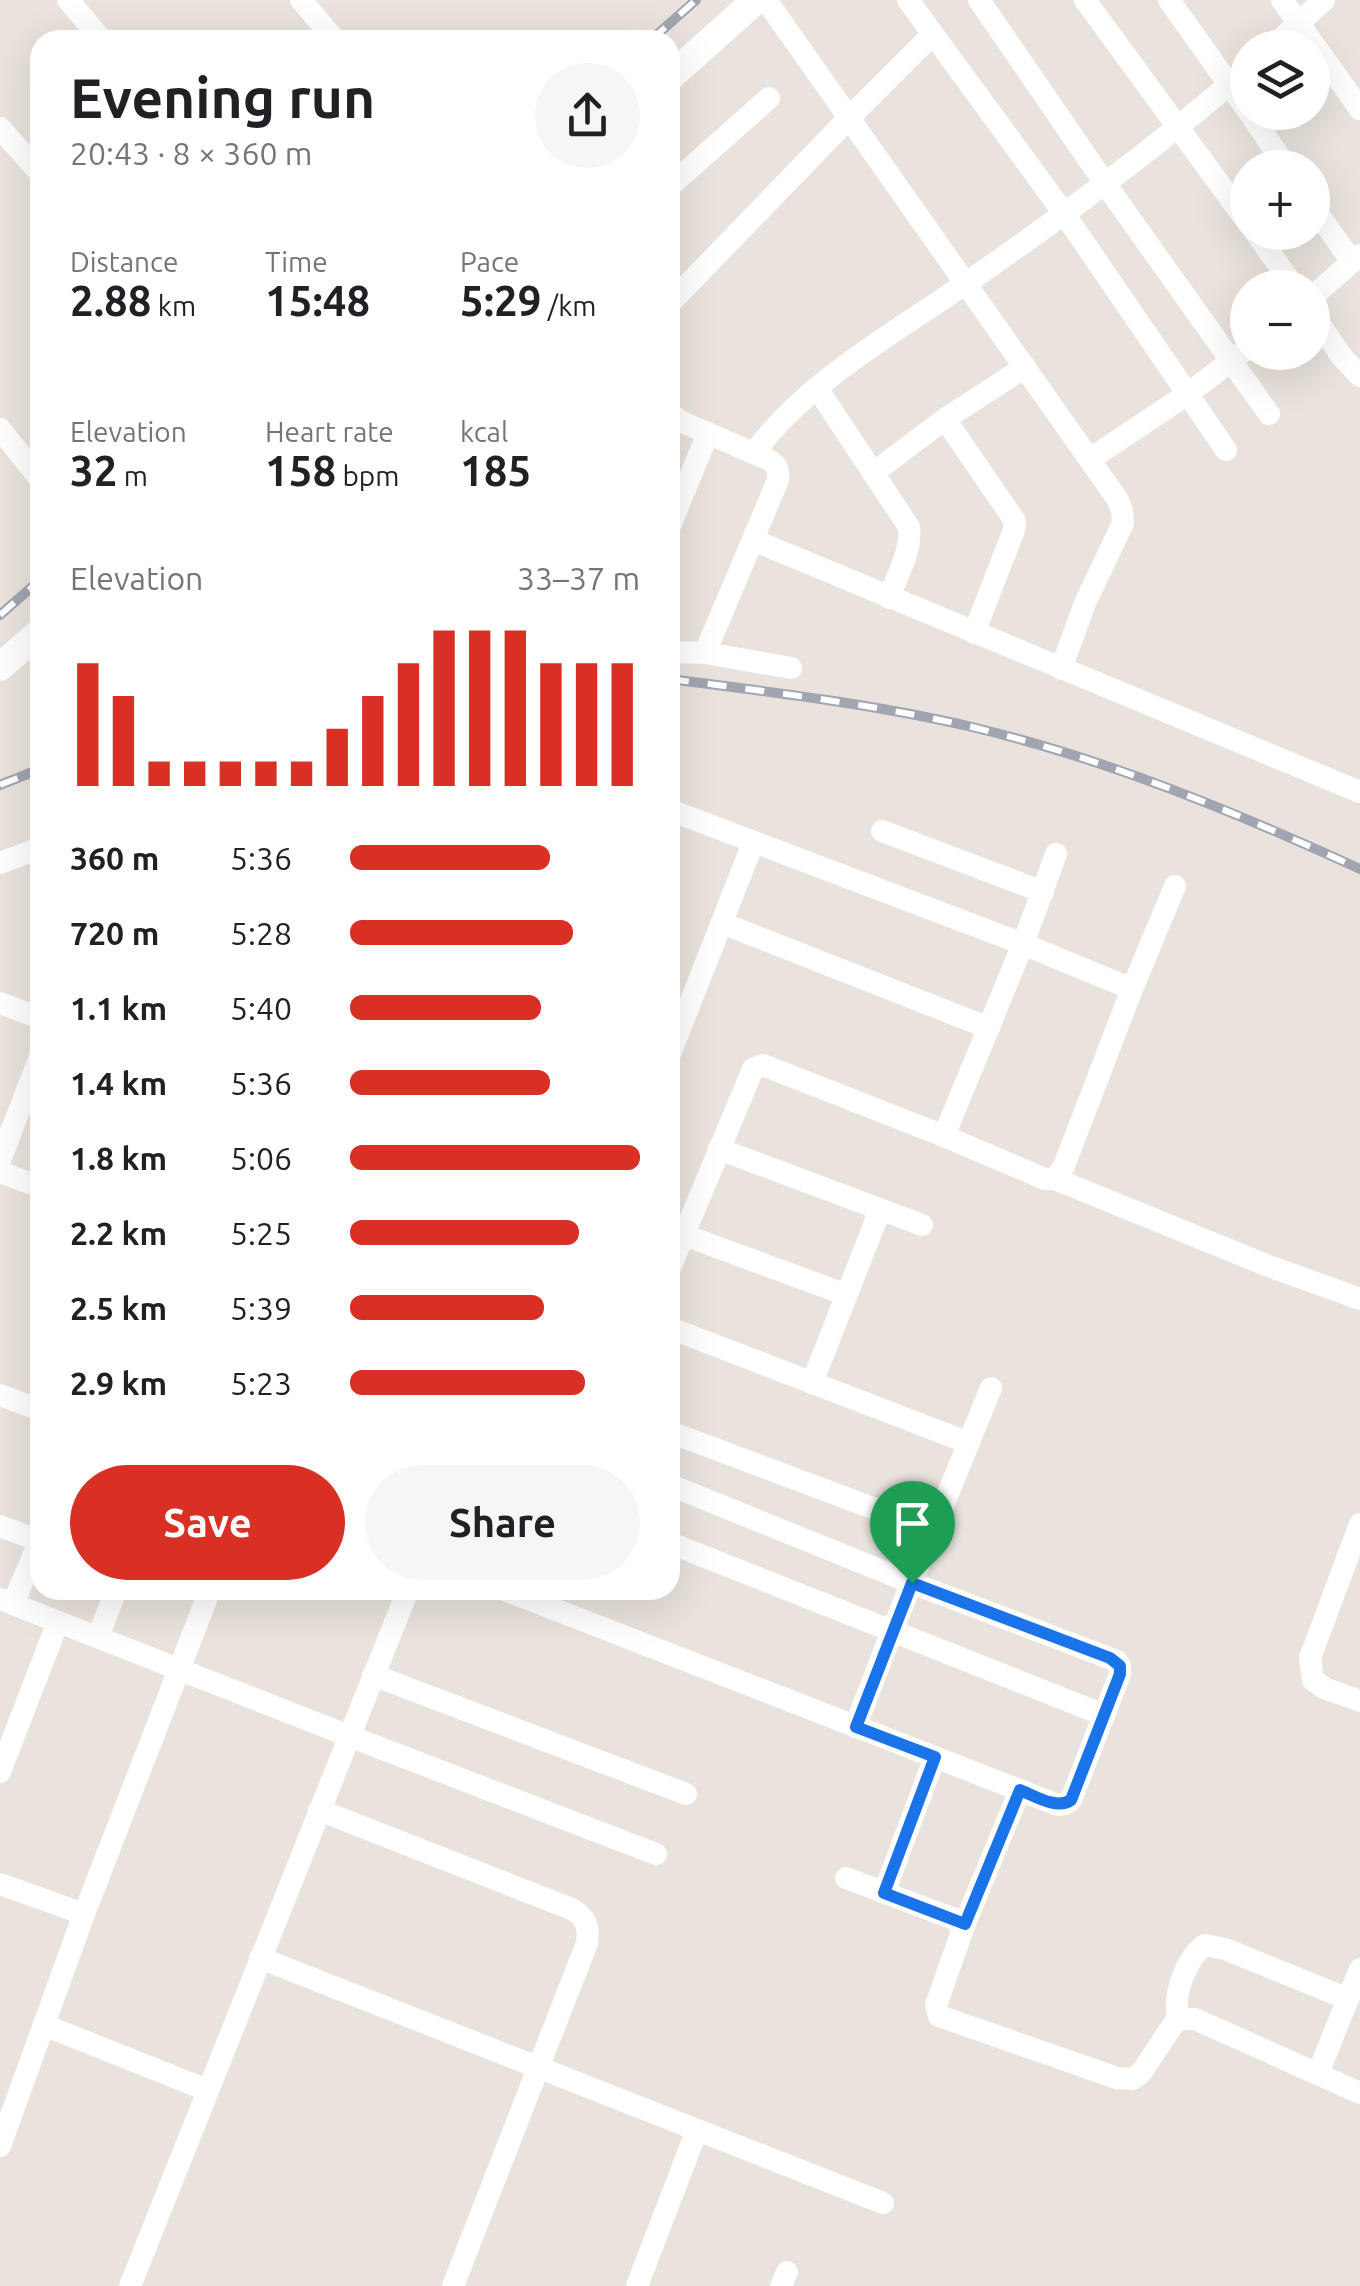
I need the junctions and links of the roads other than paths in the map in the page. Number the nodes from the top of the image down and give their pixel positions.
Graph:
1 (68, 0) edge
2 (301, 0) edge
3 (756, 0) edge
4 (766, 0) edge
5 (908, 0) edge
6 (979, 0) edge
7 (1086, 0) edge
8 (1168, 0) edge
9 (1282, 0) edge
10 (1324, 0) edge
11 (1298, 24) junction
12 (94, 30) edge
13 (326, 30) edge
14 (1291, 30) edge
15 (932, 35) junction
16 (680, 68) edge
17 (1229, 84) joint
18 (768, 98) dead end
19 (1360, 109) edge
20 (850, 117) junction
21 (1178, 127) junction
22 (0, 128) edge
23 (30, 162) edge
24 (680, 177) edge
25 (1104, 182) junction
26 (1230, 198) edge
27 (1063, 212) junction
28 (1330, 227) edge
29 (1356, 259) edge
30 (1330, 281) edge
31 (966, 283) junction
32 (680, 293) edge
33 (1330, 339) edge
34 (1230, 341) edge
35 (1230, 362) edge
36 (1024, 366) junction
37 (1248, 370) edge
38 (1360, 376) edge
39 (817, 388) junction
40 (1189, 393) junction
41 (1269, 414) dead end
42 (946, 418) junction
43 (680, 419) edge
44 (0, 429) edge
45 (708, 433) junction
46 (1226, 450) dead end
47 (754, 453) junction
48 (1090, 459) junction
49 (30, 466) edge
50 (873, 473) junction
51 (680, 495) edge
52 (753, 540) junction
53 (889, 598) junction
54 (974, 633) junction
55 (30, 641) edge
56 (680, 652) edge
57 (704, 653) junction
58 (0, 668) edge
59 (791, 668) dead end
60 (1062, 670) junction
61 (1360, 792) edge
62 (680, 814) edge
63 (882, 831) dead end
64 (753, 843) junction
65 (30, 852) edge
66 (1056, 854) dead end
67 (0, 863) edge
68 (1175, 886) dead end
69 (1042, 892) junction
70 (722, 923) junction
71 (1023, 944) junction
72 (1132, 989) junction
73 (0, 1004) edge
74 (30, 1014) edge
75 (989, 1028) junction
76 (680, 1029) edge
77 (30, 1083) edge
78 (944, 1136) junction
79 (720, 1149) junction
80 (1, 1159) edge
81 (1055, 1179) junction
82 (30, 1181) edge
83 (880, 1210) junction
84 (922, 1225) dead end
85 (684, 1236) junction
86 (680, 1245) edge
87 (847, 1295) junction
88 (1360, 1299) edge
89 (680, 1332) edge
90 (812, 1383) junction
91 (991, 1388) dead end
92 (0, 1395) edge
93 (30, 1406) edge
94 (680, 1436) edge
95 (969, 1443) junction
96 (680, 1490) edge
97 (1360, 1524) edge
98 (0, 1526) edge
99 (934, 1531) junction
100 (30, 1536) edge
101 (680, 1547) edge
102 (30, 1559) edge
103 (912, 1583) junction
104 (112, 1600) edge
105 (206, 1600) edge
106 (404, 1600) edge
107 (531, 1600) edge
108 (7, 1602) edge
109 (58, 1622) junction
110 (892, 1631) junction
111 (98, 1637) junction
112 (180, 1668) junction
113 (374, 1675) junction
114 (1360, 1701) edge
115 (1104, 1715) junction
116 (856, 1727) junction
117 (349, 1736) junction
118 (935, 1757) junction
119 (0, 1772) edge
120 (1020, 1790) junction
121 (686, 1794) dead end
122 (319, 1810) junction
123 (656, 1854) dead end
124 (846, 1878) dead end
125 (0, 1884) edge
126 (884, 1893) junction
127 (84, 1914) junction
128 (965, 1924) junction
129 (260, 1958) junction
130 (1360, 1969) edge
131 (1348, 1999) junction
132 (1179, 2020) junction
133 (44, 2025) junction
134 (538, 2068) junction
135 (1318, 2073) junction
136 (207, 2090) junction
137 (1360, 2093) edge
138 (697, 2130) junction
139 (0, 2144) edge
140 (883, 2202) dead end
141 (130, 2286) edge
142 (453, 2286) edge
143 (637, 2286) edge

1 - 12 street
2 - 13 street
3 - 16 street
4 - 20 street
5 - 15 street
6 - 25 street
7 - 21 street
8 - 17 street
9 - 11 street
10 - 11 street
11 - 14 street
11 - 19 street
15 - 20 street
15 - 27 street
17 - 21 street
18 - 24 street
20 - 31 street
20 - 32 street
21 - 25 street
21 - 26 street
22 - 23 street
25 - 27 street
25 - 34 street
27 - 31 street
27 - 40 street
28 - 29 street
29 - 30 street
31 - 36 street
31 - 39 street
33 - 38 street
35 - 40 street
36 - 42 street
36 - 48 street
37 - 41 street
39 - 47 street
39 - 50 street
40 - 46 street
40 - 48 street
42 - 50 street
42 - 54 street
43 - 45 street
44 - 49 street
45 - 47 street
45 - 51 street
47 - 52 street
48 - 60 street
50 - 53 street
52 - 53 street
52 - 57 street
53 - 54 street
54 - 60 street
55 - 58 street
56 - 57 street
57 - 59 street
60 - 61 street
62 - 64 street
63 - 69 street
64 - 70 street
64 - 71 street
65 - 67 street
66 - 69 street
68 - 72 street
69 - 71 street
70 - 75 street
70 - 76 street
71 - 72 street
71 - 75 street
72 - 81 street
73 - 74 street
75 - 78 street
77 - 80 street
78 - 79 street
78 - 81 street
79 - 83 street
79 - 85 street
80 - 82 street
81 - 88 street
83 - 84 street
83 - 87 street
85 - 86 street
85 - 87 street
87 - 90 street
89 - 90 street
90 - 95 street
91 - 95 street
92 - 93 street
94 - 99 street
95 - 99 street
96 - 103 street
97 - 114 street
98 - 100 street
99 - 103 street
101 - 110 street
102 - 108 street
103 - 110 street
103 - 115 street
104 - 111 street
105 - 112 street
106 - 113 street
107 - 116 street
108 - 109 street
109 - 111 street
109 - 119 street
110 - 115 street
110 - 116 street
111 - 112 street
112 - 117 street
112 - 127 street
113 - 117 street
113 - 121 street
115 - 120 street
116 - 118 street
117 - 122 street
117 - 123 street
118 - 120 street
118 - 126 street
120 - 128 street
122 - 129 street
122 - 134 street
124 - 126 street
125 - 127 street
126 - 128 street
127 - 133 street
128 - 132 street
129 - 134 street
129 - 136 street
130 - 131 street
131 - 132 street
131 - 135 street
132 - 135 street
133 - 136 street
133 - 139 street
134 - 138 street
134 - 142 street
135 - 137 street
136 - 141 street
138 - 140 street
138 - 143 street

